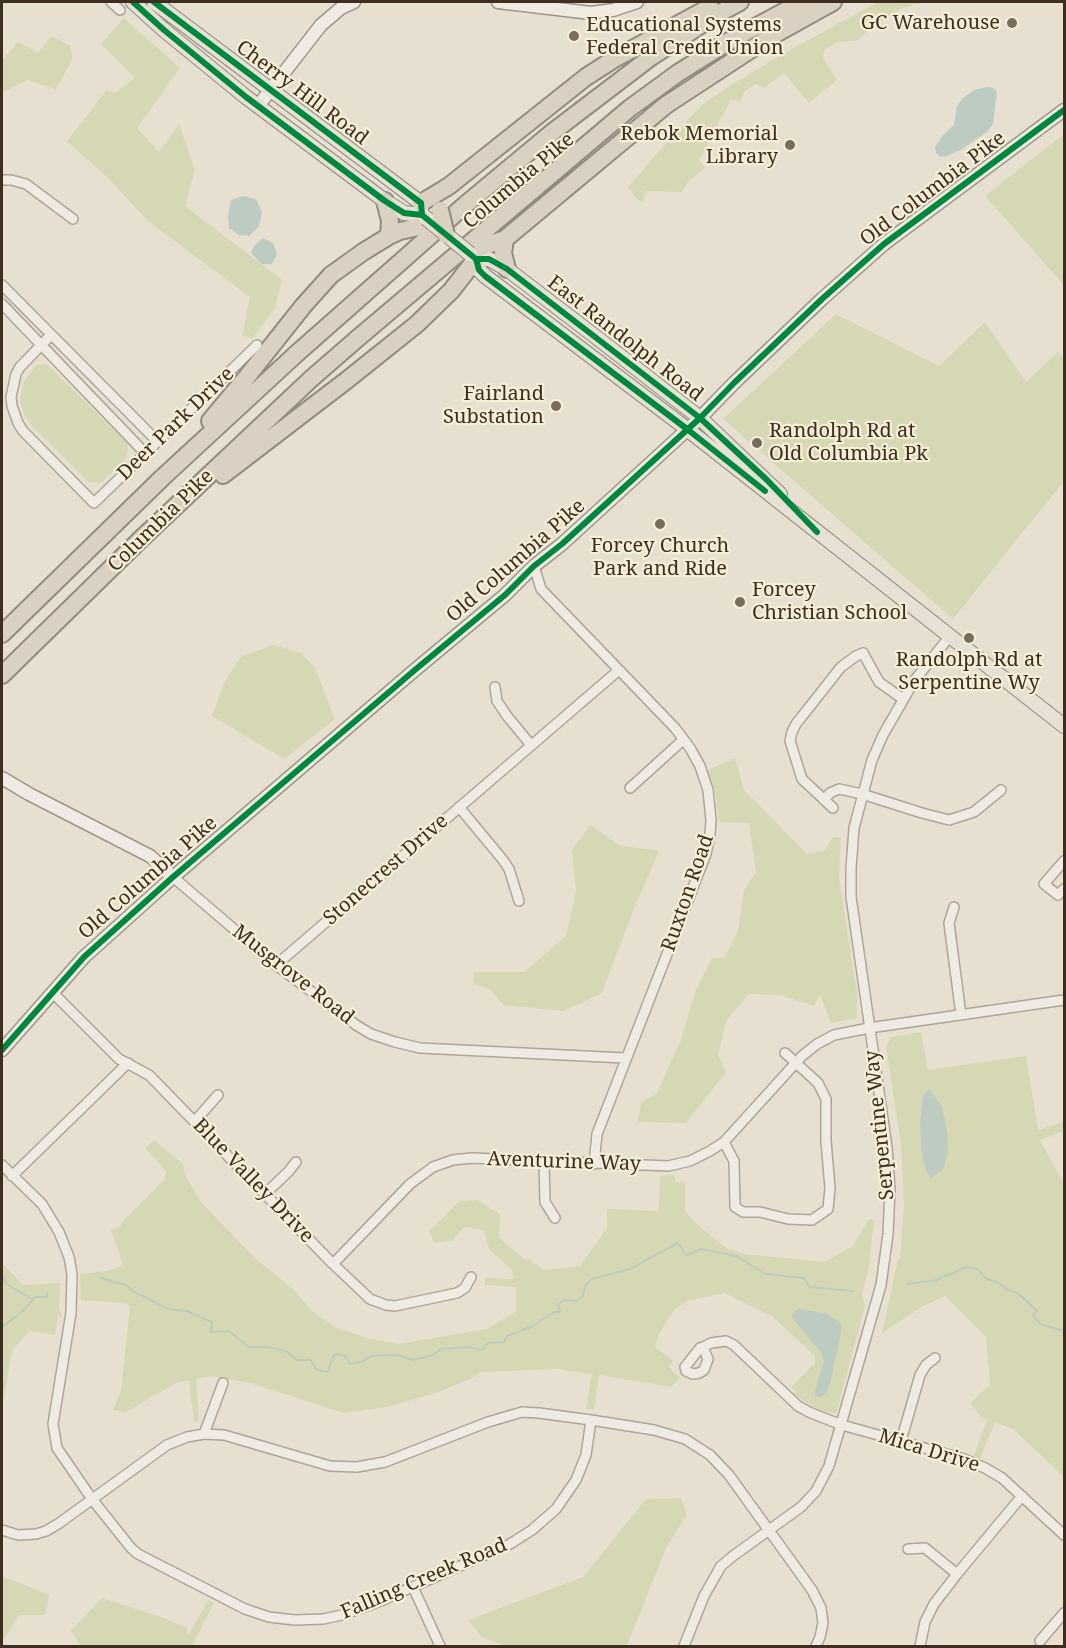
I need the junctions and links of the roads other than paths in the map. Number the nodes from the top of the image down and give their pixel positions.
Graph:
1 (111, 2) edge
2 (133, 2) edge
3 (154, 2) edge
4 (354, 2) edge
5 (498, 2) edge
6 (637, 2) edge
7 (720, 2) edge
8 (740, 2) edge
9 (807, 2) edge
10 (833, 2) edge
11 (557, 5) edge
12 (120, 10) dead end
13 (271, 90) junction
14 (258, 106) junction
15 (1065, 110) edge
16 (2, 180) edge
17 (385, 201) junction
18 (73, 219) dead end
19 (429, 219) junction
20 (388, 236) junction
21 (505, 239) junction
22 (472, 253) junction
23 (507, 269) junction
24 (2, 285) edge
25 (2, 304) edge
26 (51, 335) junction
27 (41, 345) junction
28 (257, 345) dead end
29 (700, 418) junction
30 (687, 429) junction
31 (158, 442) junction
32 (145, 453) junction
33 (163, 477) junction
34 (817, 532) junction
35 (142, 538) junction
36 (534, 566) junction
37 (2, 634) edge
38 (950, 636) junction
39 (619, 669) junction
40 (2, 675) edge
41 (495, 687) dead end
42 (903, 699) junction
43 (1065, 726) edge
44 (683, 740) junction
45 (531, 745) junction
46 (2, 778) edge
47 (630, 788) dead end
48 (1001, 790) dead end
49 (862, 794) junction
50 (824, 800) junction
51 (459, 807) junction
52 (833, 807) dead end
53 (1065, 861) edge
54 (173, 877) junction
55 (1065, 889) edge
56 (519, 901) dead end
57 (954, 907) dead end
58 (276, 965) junction
59 (52, 992) junction
60 (1065, 1000) edge
61 (961, 1015) junction
62 (869, 1028) junction
63 (2, 1050) edge
64 (785, 1053) dead end
65 (626, 1058) junction
66 (128, 1063) junction
67 (795, 1064) junction
68 (218, 1095) dead end
69 (195, 1120) junction
70 (724, 1142) junction
71 (544, 1161) junction
72 (296, 1162) dead end
73 (594, 1164) junction
74 (2, 1165) edge
75 (12, 1176) junction
76 (265, 1194) junction
77 (555, 1218) dead end
78 (333, 1264) junction
79 (471, 1277) dead end
80 (703, 1347) dead end
81 (935, 1358) dead end
82 (223, 1383) dead end
83 (591, 1420) junction
84 (842, 1425) junction
85 (204, 1434) junction
86 (901, 1441) junction
87 (1022, 1496) junction
88 (92, 1499) junction
89 (2, 1530) edge
90 (769, 1531) junction
91 (1065, 1535) edge
92 (908, 1549) dead end
93 (957, 1574) junction
94 (413, 1587) junction
95 (1065, 1613) edge
96 (1040, 1641) dead end
97 (440, 1647) edge
98 (684, 1647) edge
99 (816, 1647) edge
100 (920, 1647) edge

1 - 12 street
2 - 14 main road, Cherry Hill Road
3 - 13 main road, Cherry Hill Road
4 - 13 main road
5 - 11 main road
6 - 11 main road
7 - 19 highway
8 - 33 highway, Columbia Pike
9 - 35 highway, Columbia Pike
10 - 21 highway
13 - 14 main road
13 - 19 main road, Cherry Hill Road
14 - 17 main road, Cherry Hill Road
15 - 29 main road, Old Columbia Pike
16 - 18 street
17 - 19 main road, Cherry Hill Road
17 - 20 highway
19 - 20 highway
19 - 22 main road, Cherry Hill Road, bridge
20 - 33 highway
21 - 22 highway
21 - 23 highway
22 - 23 main road, East Randolph Road
22 - 30 main road, East Randolph Road
22 - 35 highway
23 - 29 main road, East Randolph Road
24 - 26 street
25 - 27 street
26 - 27 street
26 - 31 street
27 - 32 street
27 - 32 street, Deer Park Drive
28 - 31 street, Deer Park Drive
29 - 30 main road, Old Columbia Pike
29 - 34 main road, East Randolph Road
30 - 34 main road, East Randolph Road
30 - 36 main road, Old Columbia Pike
31 - 32 street, Deer Park Drive
33 - 37 highway, Columbia Pike
34 - 38 main road, East Randolph Road
35 - 40 highway, Columbia Pike
36 - 39 street, Ruxton Road
36 - 54 main road, Old Columbia Pike
38 - 42 street, Serpentine Way
38 - 43 main road, East Randolph Road
39 - 44 street, Ruxton Road
39 - 45 street, Stonecrest Drive
41 - 45 street
42 - 49 street, Serpentine Way
42 - 50 street
44 - 47 street
44 - 65 street, Ruxton Road
45 - 51 street, Stonecrest Drive
46 - 54 main road, Musgrove Road
48 - 49 street
49 - 50 street
49 - 62 street, Serpentine Way
50 - 52 street
51 - 56 street
51 - 58 street, Stonecrest Drive
53 - 55 street
54 - 58 street, Musgrove Road
54 - 59 main road, Old Columbia Pike
57 - 61 street
58 - 65 street, Musgrove Road
59 - 63 main road, Old Columbia Pike
59 - 66 street, Blue Valley Drive
60 - 61 street, Aventurine Way
61 - 62 street, Aventurine Way
62 - 67 street, Aventurine Way
62 - 84 street, Serpentine Way
64 - 67 street
65 - 73 street, Ruxton Road
66 - 69 street, Blue Valley Drive
66 - 75 street
67 - 70 street, Aventurine Way
67 - 70 street
68 - 69 street
69 - 76 street, Blue Valley Drive
70 - 73 street, Aventurine Way
71 - 73 street, Aventurine Way
71 - 77 street
71 - 78 street, Aventurine Way
72 - 76 street
74 - 75 street, Falling Creek Road
75 - 88 street, Falling Creek Road
76 - 78 street, Blue Valley Drive
78 - 79 street, Blue Valley Drive
80 - 84 street, Mica Drive
81 - 86 street
82 - 85 street
83 - 85 street
83 - 90 street
83 - 94 street, Falling Creek Road
84 - 86 street, Mica Drive
84 - 90 street, Serpentine Way
85 - 88 street
86 - 87 street, Mica Drive
87 - 91 street, Mica Drive
87 - 93 street
88 - 89 street
88 - 94 street, Falling Creek Road
90 - 98 street, Serpentine Way
90 - 99 street
92 - 93 street
93 - 100 street
94 - 97 street
95 - 96 street

